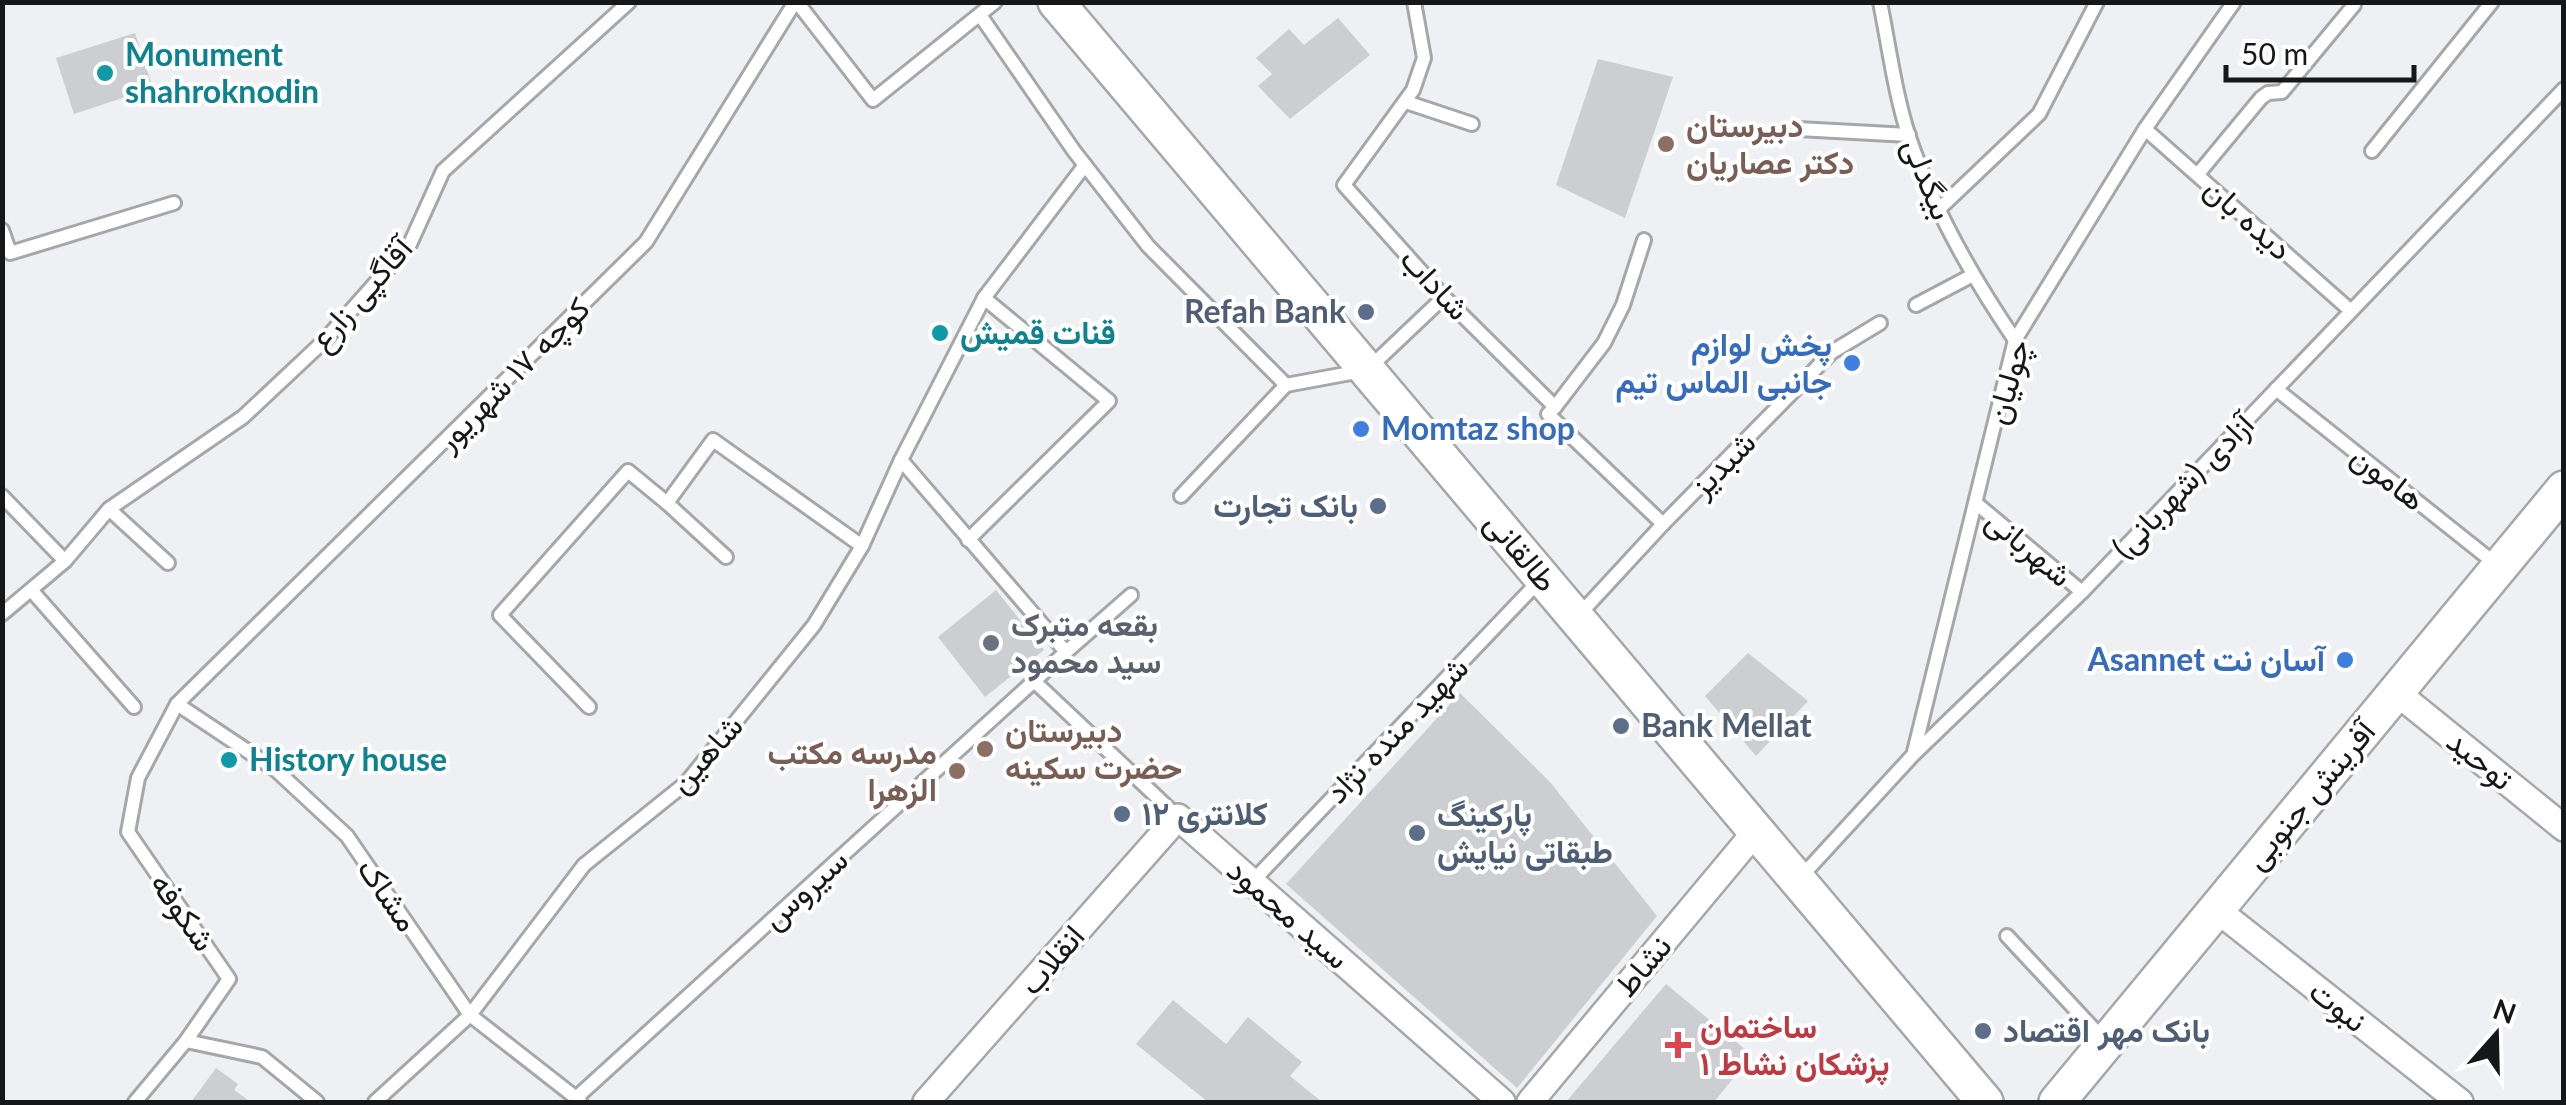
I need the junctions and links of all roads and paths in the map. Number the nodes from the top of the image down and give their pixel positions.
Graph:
1 (630, 2) edge
2 (796, 2) edge
3 (995, 2) edge
4 (1056, 2) edge
5 (1414, 2) edge
6 (1880, 2) edge
7 (2097, 2) edge
8 (2234, 2) edge
9 (2492, 2) edge
10 (2354, 6) dead end
11 (980, 15) junction
12 (2564, 88) edge
13 (1406, 102) junction
14 (1472, 124) dead end
15 (1798, 129) dead end
16 (2145, 129) junction
17 (1909, 136) junction
18 (2372, 151) dead end
19 (1084, 165) junction
20 (2198, 174) junction
21 (174, 203) dead end
22 (1938, 210) junction
23 (2, 230) edge
24 (1644, 240) dead end
25 (1972, 276) junction
26 (1444, 297) junction
27 (984, 298) junction
28 (1916, 304) dead end
29 (2351, 310) junction
30 (1880, 323) dead end
31 (2015, 340) junction
32 (1367, 370) junction
33 (1286, 385) junction
34 (2276, 390) junction
35 (1555, 407) junction
36 (901, 460) junction
37 (2562, 493) edge
38 (2, 496) edge
39 (1181, 496) dead end
40 (667, 503) junction
41 (1977, 504) junction
42 (110, 510) junction
43 (1663, 524) junction
44 (968, 540) junction
45 (862, 546) junction
46 (726, 557) dead end
47 (65, 560) junction
48 (168, 564) dead end
49 (2499, 566) junction
50 (1542, 577) junction
51 (32, 591) junction
52 (2082, 592) junction
53 (1130, 595) dead end
54 (2, 614) edge
55 (1576, 618) junction
56 (1066, 652) junction
57 (1034, 681) junction
58 (2396, 692) junction
59 (178, 704) junction
60 (589, 706) dead end
61 (134, 707) dead end
62 (1913, 754) junction
63 (1178, 817) junction
64 (2564, 828) edge
65 (1757, 830) junction
66 (1798, 880) junction
67 (1252, 882) junction
68 (2216, 909) junction
69 (2007, 936) dead end
70 (470, 1016) junction
71 (186, 1041) junction
72 (2106, 1043) junction
73 (579, 1100) edge
74 (135, 1102) edge
75 (317, 1102) edge
76 (375, 1102) edge
77 (926, 1102) edge
78 (1502, 1102) edge
79 (1530, 1102) edge
80 (1985, 1102) edge
81 (2057, 1102) edge
82 (2460, 1102) edge

1 - 42 lane, آقاگپی زارع
2 - 11 lane
2 - 59 lane, کوچه ۱۷ شهریور
3 - 11 lane
4 - 32 main road, طالقانی
5 - 13 lane, شاداب
6 - 17 lane, بیگدلی
7 - 22 lane
8 - 16 lane, چولیان
9 - 18 lane
10 - 20 lane
11 - 19 lane
12 - 29 lane, آزادی (شهربانی)
13 - 14 lane
13 - 26 lane, شاداب
15 - 17 lane
16 - 20 lane, دیده بان
16 - 31 lane, چولیان
17 - 22 lane, بیگدلی
19 - 27 lane, شاهین
19 - 33 lane
20 - 29 lane, دیده بان
21 - 23 lane
22 - 25 lane, بیگدلی
24 - 35 lane
25 - 28 lane
25 - 31 lane, بیگدلی
26 - 32 lane
26 - 35 lane, شاداب
27 - 36 lane, شاهین
27 - 44 lane
29 - 34 lane, آزادی (شهربانی)
30 - 43 lane, شبدیز
31 - 41 lane, چولیان
32 - 33 lane
32 - 50 main road, طالقانی
33 - 39 lane
34 - 49 lane, هامون
34 - 52 lane, آزادی (شهربانی)
35 - 43 lane, شاداب
36 - 44 lane
36 - 45 lane, شاهین
37 - 49 main road, آفرینش جنوبی
38 - 47 lane
40 - 45 lane
40 - 46 lane
40 - 60 lane
41 - 52 lane, شهربانی
41 - 62 lane, چولیان
42 - 47 lane, آقاگپی زارع
42 - 48 lane
43 - 55 lane, شبدیز
44 - 56 lane
45 - 70 lane, شاهین
47 - 51 lane, آقاگپی زارع
49 - 58 main road, آفرینش جنوبی
50 - 55 main road, طالقانی
50 - 67 lane, شهید منده نژاد
51 - 54 lane, آقاگپی زارع
51 - 61 lane
52 - 62 lane, آزادی (شهربانی)
53 - 56 lane, سیروس
55 - 65 main road, طالقانی
56 - 57 lane, سیروس
57 - 63 lane, سید محمود
57 - 73 lane, سیروس
58 - 64 street, توحید
58 - 68 main road, آفرینش جنوبی
59 - 70 lane, مشاک
59 - 71 lane, شکوفه
62 - 66 lane, آزادی (شهربانی)
63 - 67 street, سید محمود
63 - 77 street, انقلاب
65 - 66 main road, طالقانی
65 - 79 street, نشاط
66 - 80 main road, طالقانی
67 - 78 street, سید محمود
68 - 72 main road, آفرینش جنوبی
68 - 82 street, نبوت
69 - 72 lane
70 - 73 lane, مشاک
70 - 76 lane, شاهین
71 - 74 lane, شکوفه
71 - 75 lane
72 - 81 main road, آفرینش جنوبی

